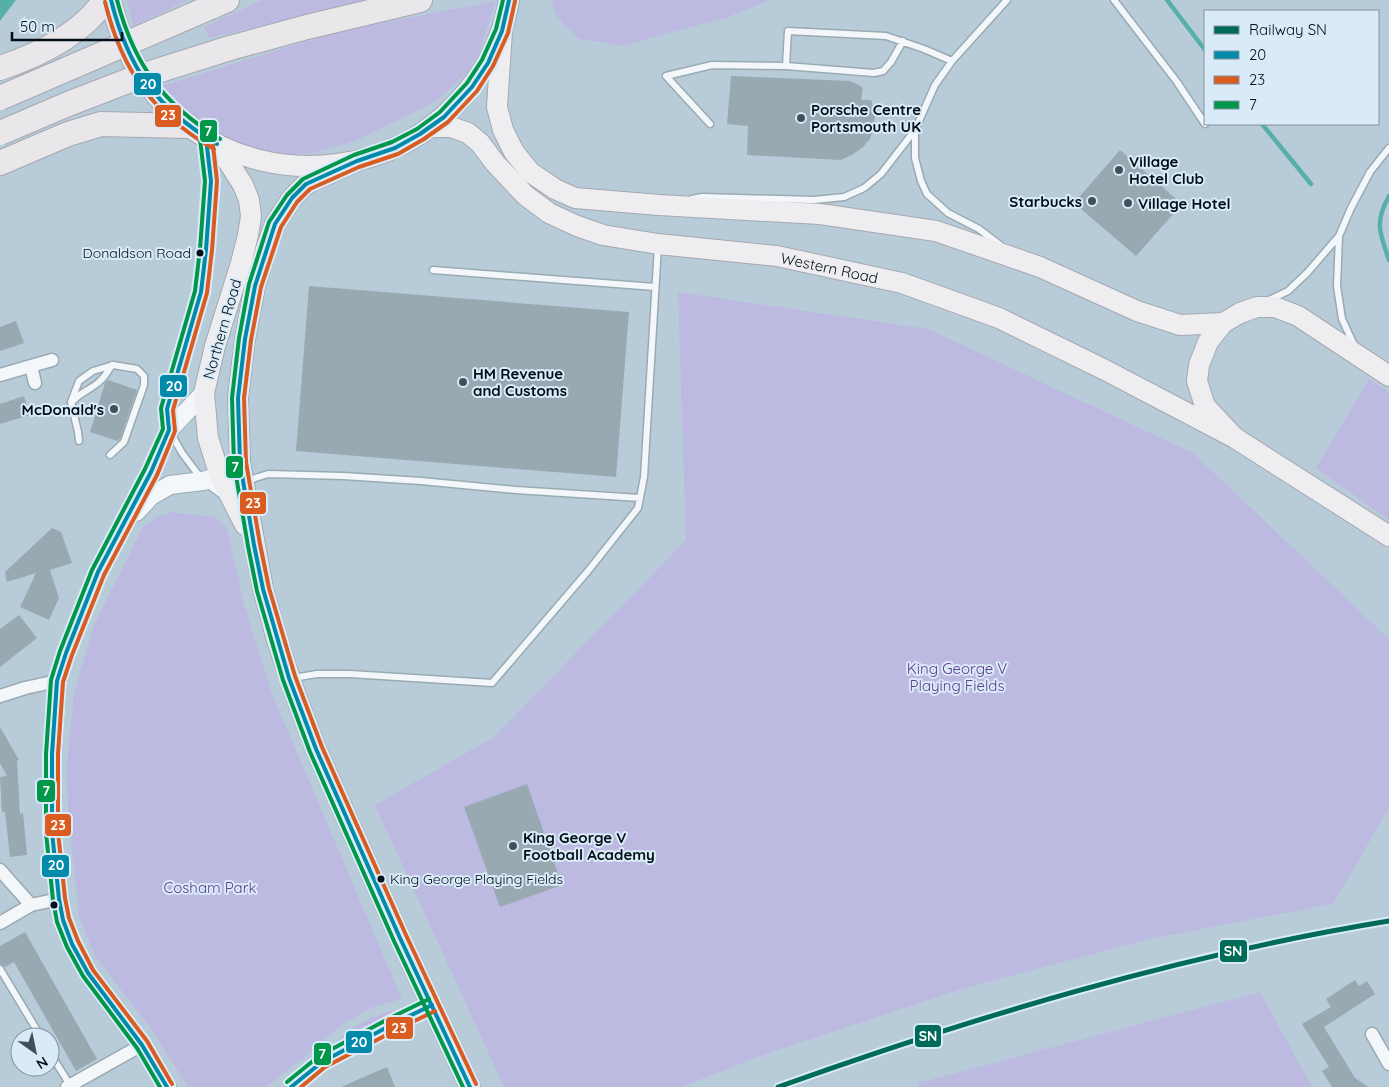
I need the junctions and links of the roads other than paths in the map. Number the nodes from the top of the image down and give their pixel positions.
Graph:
1 (85, 0) edge
2 (105, 0) edge
3 (111, 0) edge
4 (420, 0) edge
5 (510, 0) edge
6 (1007, 0) edge
7 (1114, 0) edge
8 (219, 4) edge
9 (502, 31) junction
10 (903, 41) junction
11 (952, 61) junction
12 (0, 64) edge
13 (786, 66) junction
14 (0, 68) edge
15 (0, 98) edge
16 (1204, 122) edge
17 (710, 124) dead end
18 (430, 127) junction
19 (915, 130) junction
20 (0, 133) edge
21 (204, 136) junction
22 (1389, 148) edge
23 (357, 161) junction
24 (0, 163) edge
25 (659, 205) junction
26 (1339, 236) junction
27 (658, 244) junction
28 (1018, 258) junction
29 (433, 270) dead end
30 (655, 287) junction
31 (1257, 307) junction
32 (1224, 323) junction
33 (1360, 358) junction
34 (52, 360) dead end
35 (113, 365) junction
36 (31, 366) junction
37 (0, 375) edge
38 (1389, 376) edge
39 (35, 383) dead end
40 (204, 393) junction
41 (71, 402) junction
42 (169, 430) junction
43 (1235, 438) junction
44 (79, 441) dead end
45 (110, 455) dead end
46 (242, 473) junction
47 (212, 479) junction
48 (640, 498) junction
49 (125, 523) junction
50 (1389, 536) edge
51 (254, 545) junction
52 (289, 678) junction
53 (57, 681) junction
54 (0, 696) edge
55 (0, 870) edge
56 (59, 899) junction
57 (31, 905) junction
58 (0, 923) edge
59 (0, 969) edge
60 (432, 1005) junction
61 (35, 1027) edge
62 (1372, 1034) dead end
63 (142, 1045) junction
64 (1389, 1064) edge
65 (60, 1071) edge
66 (298, 1082) junction
67 (68, 1086) edge
68 (167, 1087) edge
69 (291, 1087) edge
70 (305, 1087) edge
71 (470, 1087) edge

1 - 12 highway
2 - 14 highway
3 - 21 main road
4 - 20 highway, bridge
5 - 9 main road
6 - 11 lane
7 - 16 lane
8 - 15 highway, bridge
9 - 18 main road
9 - 25 main road
10 - 11 lane
10 - 13 lane
10 - 13 lane
11 - 19 lane
13 - 17 lane
18 - 23 main road
18 - 27 main road, Western Road
19 - 25 lane
19 - 28 lane
21 - 23 main road
21 - 24 highway
21 - 40 main road, Northern Road
21 - 42 lane
22 - 26 lane
23 - 46 main road, Northern Road
25 - 28 main road
26 - 31 lane
26 - 33 lane
27 - 30 lane
27 - 43 main road, Western Road
28 - 32 main road
29 - 30 lane
30 - 48 lane
31 - 32 main road
31 - 33 main road
32 - 43 main road
33 - 38 main road
34 - 36 street
35 - 41 lane
35 - 41 lane
35 - 45 lane
36 - 37 street
36 - 39 street
40 - 42 street
40 - 47 main road, Northern Road
41 - 44 lane
42 - 47 lane
42 - 49 street
43 - 50 main road
46 - 47 street
46 - 48 lane
46 - 51 main road, Northern Road
47 - 49 street
47 - 51 main road, Northern Road
48 - 52 lane
49 - 53 street
51 - 52 main road, Northern Road
52 - 60 main road, Northern Road
53 - 54 street
53 - 56 street
55 - 57 street
56 - 57 street
56 - 63 street
57 - 58 street
59 - 61 lane
60 - 66 lane
60 - 71 main road, Northern Road
62 - 64 street
63 - 67 street
63 - 68 street
65 - 67 lane
66 - 69 lane
66 - 70 lane

